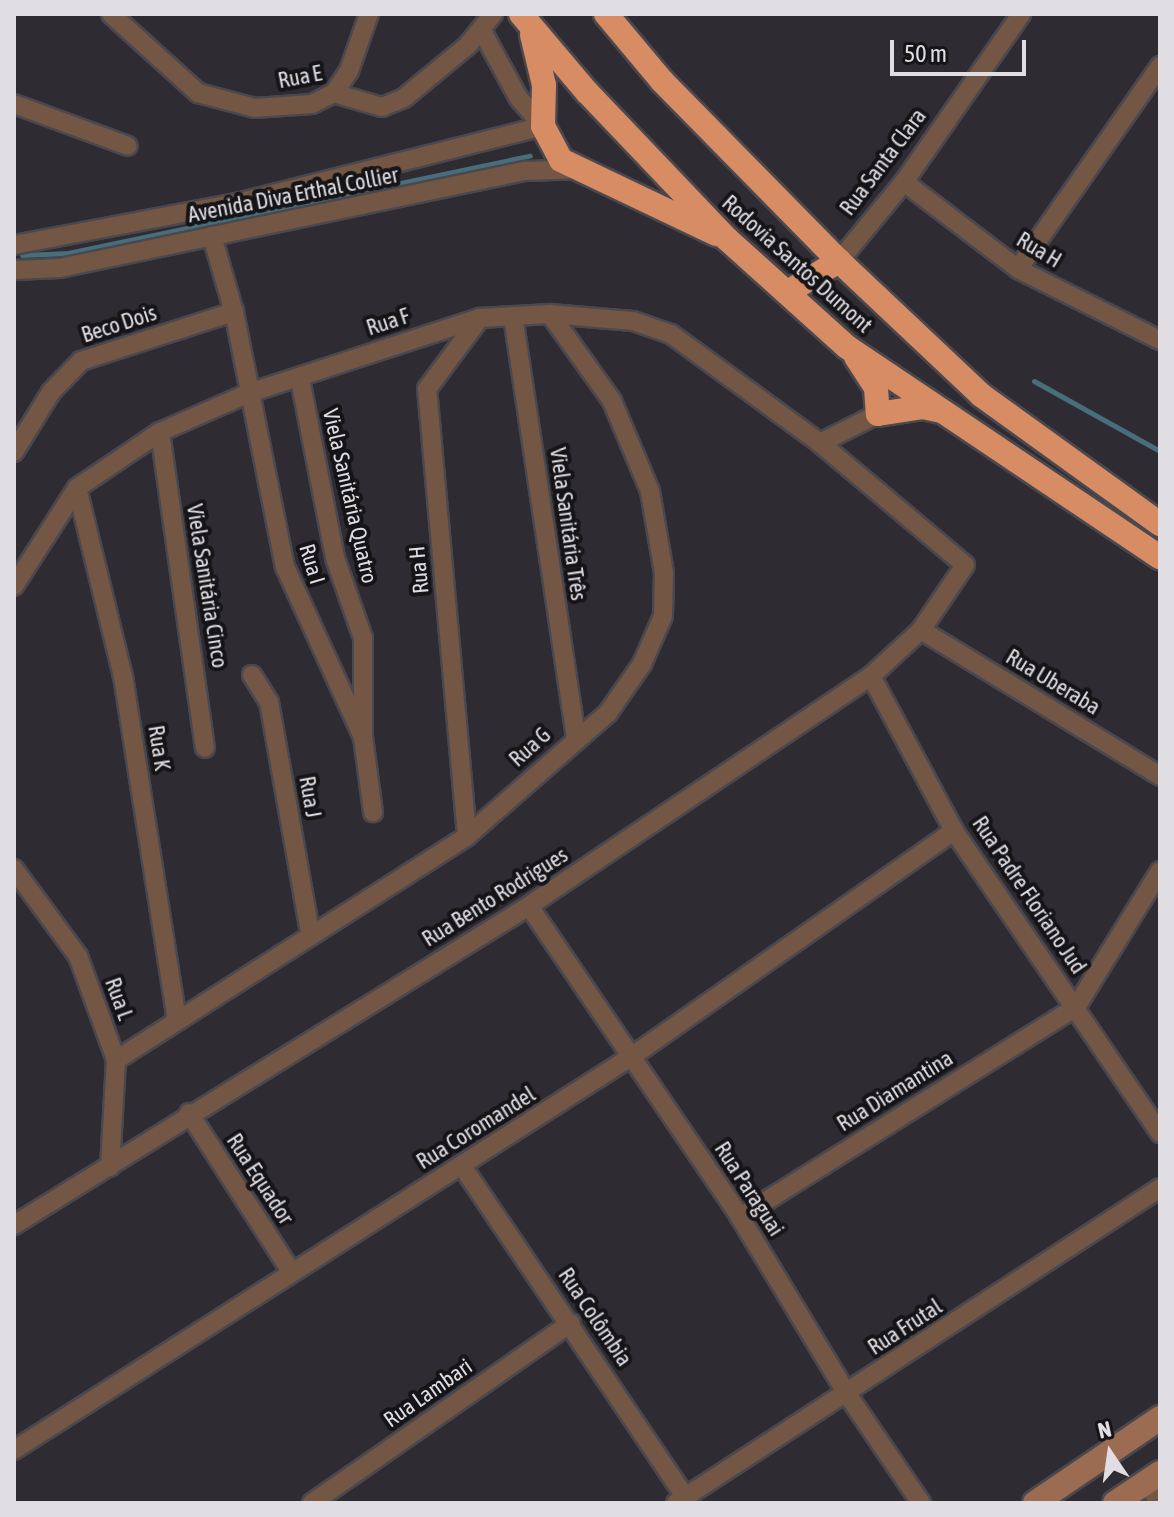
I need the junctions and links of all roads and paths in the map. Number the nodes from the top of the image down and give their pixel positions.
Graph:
1 (111, 14) edge
2 (369, 14) edge
3 (493, 14) edge
4 (606, 14) edge
5 (1021, 14) edge
6 (525, 20) edge
7 (481, 29) junction
8 (1160, 66) edge
9 (334, 93) junction
10 (14, 104) edge
11 (543, 126) junction
12 (128, 146) dead end
13 (581, 169) junction
14 (904, 182) junction
15 (212, 236) junction
16 (727, 239) junction
17 (14, 245) edge
18 (839, 261) junction
19 (1018, 269) junction
20 (14, 270) edge
21 (788, 292) junction
22 (234, 312) junction
23 (550, 314) junction
24 (513, 316) junction
25 (480, 318) junction
26 (1160, 340) edge
27 (847, 347) junction
28 (300, 379) junction
29 (249, 393) junction
30 (948, 412) junction
31 (878, 414) junction
32 (160, 432) junction
33 (820, 443) junction
34 (14, 452) edge
35 (77, 488) junction
36 (1131, 505) junction
37 (1160, 514) edge
38 (1160, 524) edge
39 (1160, 557) edge
40 (965, 565) joint
41 (14, 586) edge
42 (921, 630) junction
43 (252, 675) dead end
44 (871, 676) junction
45 (363, 737) junction
46 (576, 738) junction
47 (205, 748) dead end
48 (1160, 776) edge
49 (373, 812) dead end
50 (954, 831) junction
51 (467, 836) junction
52 (14, 869) edge
53 (1160, 871) edge
54 (529, 906) junction
55 (310, 932) junction
56 (1076, 1007) junction
57 (177, 1020) junction
58 (631, 1057) junction
59 (116, 1060) junction
60 (189, 1113) junction
61 (1160, 1133) edge
62 (462, 1166) junction
63 (110, 1167) junction
64 (1160, 1188) edge
65 (740, 1217) junction
66 (14, 1225) edge
67 (291, 1271) junction
68 (571, 1323) junction
69 (847, 1394) junction
70 (1160, 1418) edge
71 (14, 1450) edge
72 (1153, 1477) edge
73 (680, 1500) edge
74 (312, 1503) edge
75 (921, 1503) edge
76 (1035, 1503) edge
77 (1115, 1503) edge
78 (1160, 1503) edge

1 - 9 street, Rua E
2 - 9 street
3 - 7 street, Rua E
4 - 18 highway, Rodovia Santos Dumont
5 - 14 street, Rua Santa Clara
6 - 11 highway
6 - 16 highway, Rodovia Santos Dumont
7 - 9 street, Rua E
7 - 11 street
8 - 19 street
10 - 12 street
11 - 13 highway
11 - 17 street, Avenida Diva Erthal Collier
13 - 15 street, Avenida Diva Erthal Collier
13 - 16 highway
14 - 18 street, Rua Santa Clara
14 - 19 street, Rua H
15 - 20 street, Avenida Diva Erthal Collier
15 - 22 street, Rua I
16 - 21 highway, Rodovia Santos Dumont
18 - 21 highway
18 - 36 highway, Rodovia Santos Dumont
19 - 26 street, Rua H
21 - 27 highway, Rodovia Santos Dumont
22 - 29 street, Rua I
22 - 34 street, Beco Dois
23 - 24 street, Rua F
23 - 33 street, Rua F
23 - 46 street, Rua G
24 - 25 street, Rua F
24 - 46 street, Viela Sanitária Três
25 - 28 street, Rua F
25 - 51 street, Rua H
27 - 30 highway, Rodovia Santos Dumont
27 - 31 highway
28 - 29 street, Rua F
28 - 45 street, Viela Sanitária Quatro
29 - 32 street, Rua F
29 - 45 street, Rua I
30 - 31 highway
30 - 39 highway, Rodovia Santos Dumont
31 - 33 street
32 - 35 street, Rua F
32 - 47 street, Viela Sanitária Cinco
33 - 40 street, Rua F
35 - 41 street, Rua F
35 - 57 street, Rua K
36 - 37 highway
36 - 38 highway, Rodovia Santos Dumont
40 - 42 street, Rua Bento Rodrigues
42 - 44 street, Rua Bento Rodrigues
42 - 48 street, Rua Uberaba
43 - 55 street, Rua J
44 - 50 street, Rua Padre Floriano Jud
44 - 54 street, Rua Bento Rodrigues
45 - 49 street, Viela Sanitária Quatro
46 - 51 street, Rua G
50 - 56 street, Rua Padre Floriano Jud
50 - 58 street, Rua Coromandel
51 - 55 street, Rua G
52 - 59 street, Rua L
53 - 56 street
54 - 58 street, Rua Paraguai
54 - 60 street, Rua Bento Rodrigues
55 - 57 street, Rua G
56 - 61 street, Rua Padre Floriano Jud
56 - 65 street, Rua Diamantina
57 - 59 street, Rua G
58 - 62 street, Rua Coromandel
58 - 65 street, Rua Paraguai
59 - 63 street, Rua L
60 - 63 street, Rua Bento Rodrigues
60 - 67 street, Rua Equador
62 - 67 street, Rua Coromandel
62 - 68 street, Rua Colômbia
63 - 66 street, Rua Bento Rodrigues
64 - 69 street, Rua Frutal
65 - 69 street, Rua Paraguai
67 - 71 street, Rua Coromandel
68 - 73 street, Rua Colômbia
68 - 74 street, Rua Lambari
69 - 73 street, Rua Frutal
69 - 75 street, Rua Paraguai
70 - 76 street
72 - 77 street
72 - 78 street

